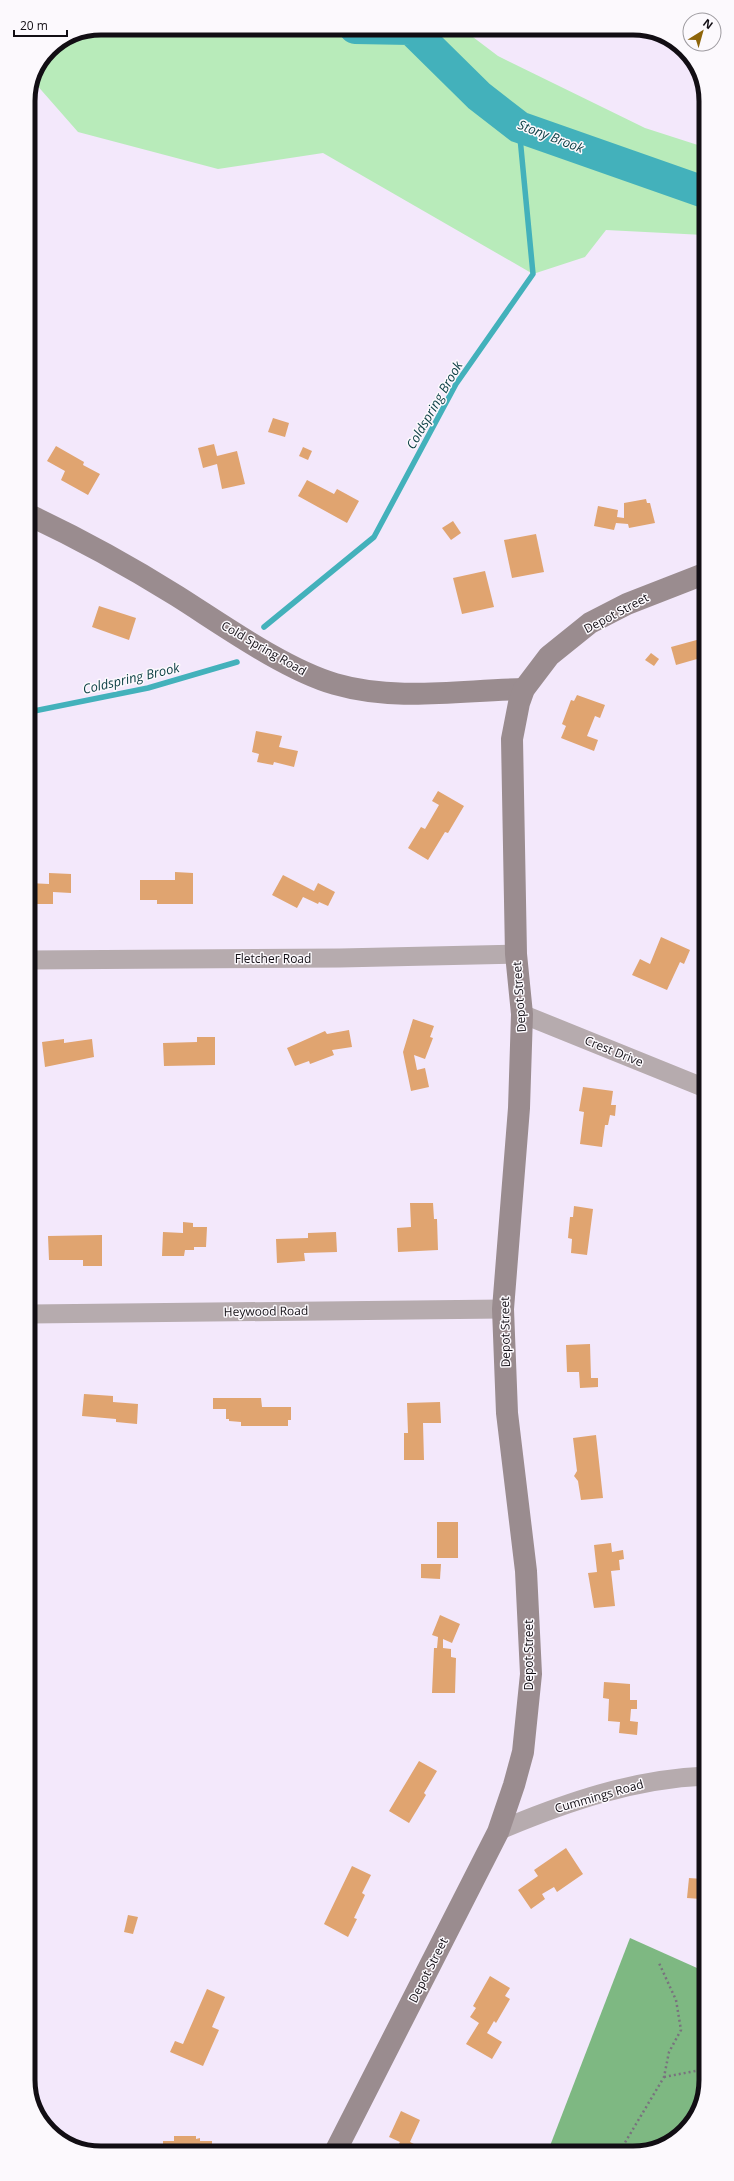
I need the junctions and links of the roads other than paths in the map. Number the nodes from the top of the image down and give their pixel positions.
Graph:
1 (35, 518) edge
2 (699, 576) edge
3 (524, 689) junction
4 (516, 954) junction
5 (35, 960) edge
6 (522, 1014) junction
7 (699, 1086) edge
8 (503, 1309) junction
9 (35, 1314) edge
10 (699, 1777) edge
11 (498, 1832) junction
12 (338, 2146) edge

1 - 3 main road, Cold Spring Road
2 - 3 main road, Depot Street
3 - 4 main road, Depot Street
4 - 5 street, Fletcher Road
4 - 6 main road, Depot Street
6 - 7 street, Crest Drive
6 - 8 main road, Depot Street
8 - 9 street, Heywood Road
8 - 11 main road, Depot Street
10 - 11 street, Cummings Road
11 - 12 main road, Depot Street

